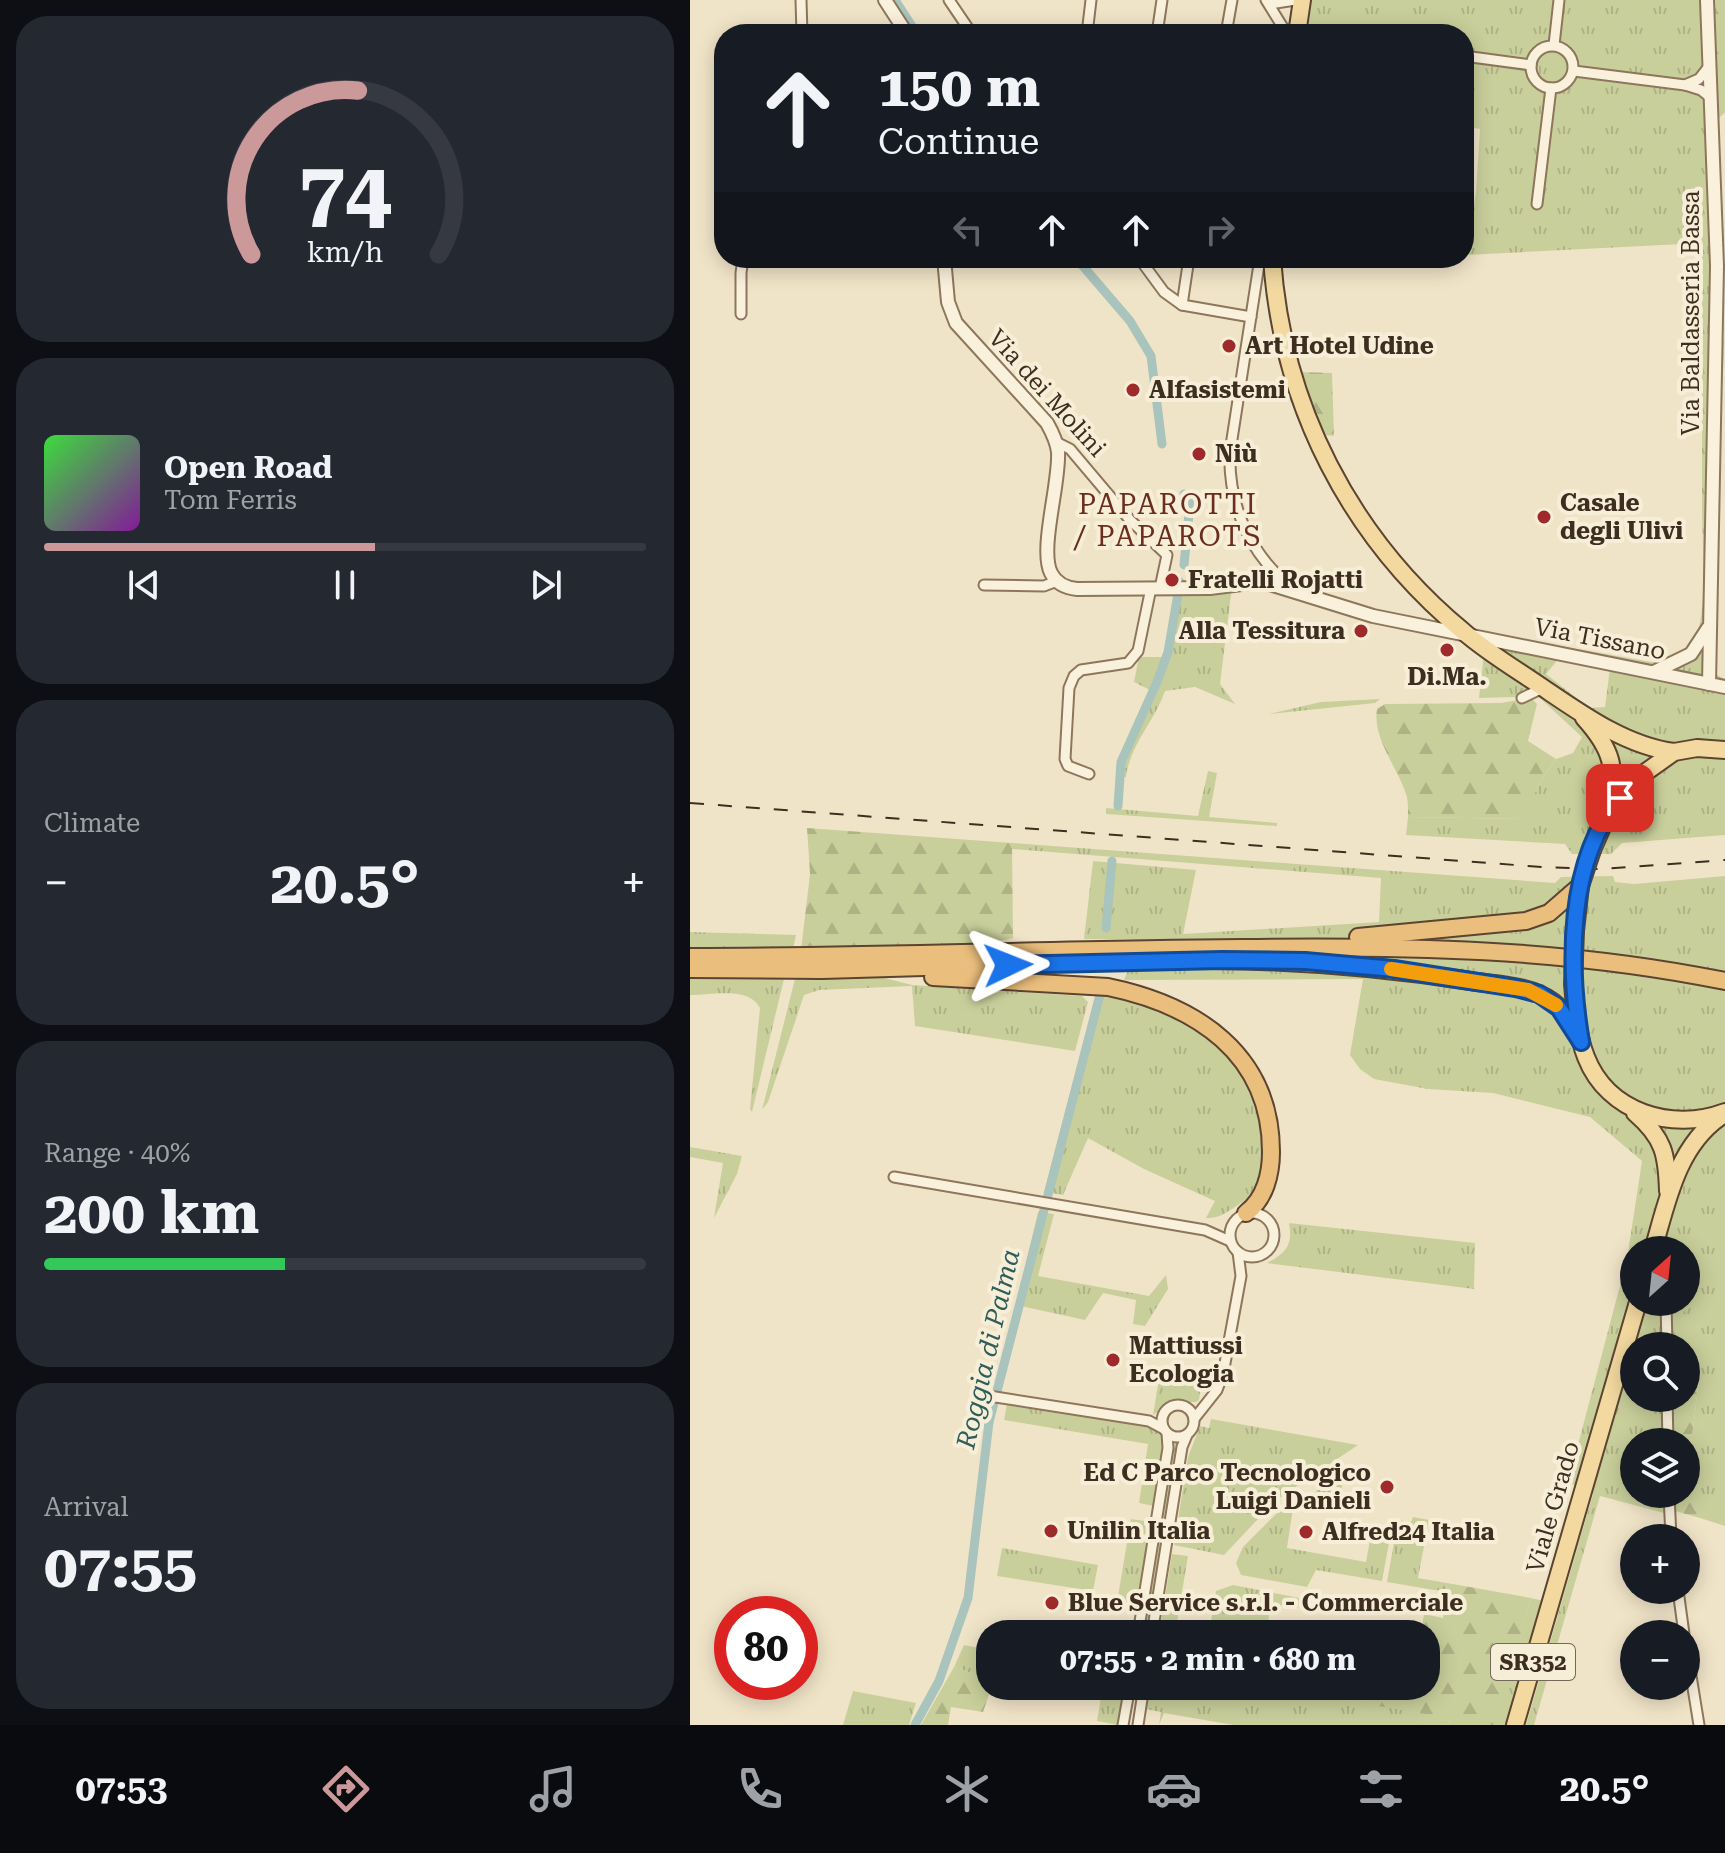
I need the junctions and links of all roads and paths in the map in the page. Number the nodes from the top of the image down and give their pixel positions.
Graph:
1 (801, 0) edge
2 (885, 0) edge
3 (949, 0) edge
4 (1091, 0) edge
5 (1162, 0) edge
6 (1232, 0) edge
7 (1266, 0) edge
8 (1295, 0) edge
9 (1302, 0) edge
10 (1559, 0) edge
11 (1707, 0) edge
12 (802, 24) edge
13 (901, 24) edge
14 (965, 24) edge
15 (1088, 24) edge
16 (1158, 24) edge
17 (1228, 24) edge
18 (1281, 24) edge
19 (1298, 24) edge
20 (1554, 45) junction
21 (1474, 57) edge
22 (1531, 65) junction
23 (1710, 65) junction
24 (1574, 71) junction
25 (1685, 85) junction
26 (1551, 88) junction
27 (1711, 98) junction
28 (1537, 204) dead end
29 (742, 268) edge
30 (945, 268) edge
31 (1146, 268) edge
32 (1188, 268) edge
33 (1258, 268) edge
34 (1273, 268) edge
35 (1182, 305) junction
36 (741, 314) dead end
37 (1251, 317) junction
38 (1056, 442) junction
39 (1057, 581) junction
40 (984, 585) dead end
41 (1155, 588) junction
42 (1294, 589) junction
43 (1709, 626) junction
44 (1466, 634) junction
45 (1691, 654) junction
46 (1654, 672) junction
47 (1690, 680) junction
48 (1709, 684) junction
49 (1725, 687) edge
50 (1543, 688) junction
51 (1522, 698) dead end
52 (1574, 708) junction
53 (1725, 750) edge
54 (1674, 752) junction
55 (1089, 774) dead end
56 (1609, 811) junction
57 (1580, 886) junction
58 (1150, 949) junction
59 (690, 957) edge
60 (1194, 960) junction
61 (690, 969) edge
62 (822, 970) junction
63 (1725, 982) edge
64 (1581, 1042) junction
65 (1625, 1105) junction
66 (1725, 1113) edge
67 (894, 1177) dead end
68 (1668, 1201) junction
69 (1240, 1217) junction
70 (1205, 1230) junction
71 (1657, 1236) edge
72 (1230, 1241) junction
73 (1238, 1252) junction
74 (1259, 1256) junction
75 (1241, 1276) junction
76 (1634, 1316) edge
77 (993, 1397) dead end
78 (1209, 1400) junction
79 (1182, 1405) junction
80 (1163, 1415) junction
81 (1194, 1419) junction
82 (1149, 1421) junction
83 (1166, 1431) junction
84 (1187, 1435) junction
85 (1140, 1620) edge
86 (1154, 1620) edge
87 (1127, 1700) edge
88 (1142, 1700) edge
89 (1695, 1700) edge
90 (1123, 1725) edge
91 (1138, 1725) edge
92 (1515, 1725) edge
93 (1699, 1725) edge

1 - 12 street
2 - 13 street
3 - 14 street
4 - 15 street
5 - 16 street
6 - 17 street
7 - 8 street
7 - 18 street
9 - 19 main road
10 - 20 street
11 - 23 street, Via Baldasseria Bassa
20 - 22 street
20 - 24 street
21 - 22 street
22 - 26 street
23 - 25 street
23 - 27 street, Via Baldasseria Bassa
24 - 25 street
24 - 26 street
25 - 27 street
26 - 28 street
27 - 43 street, Via Baldasseria Bassa
29 - 36 street
30 - 38 street, Via dei Molini
31 - 35 street
32 - 35 street
33 - 37 street
34 - 44 main road
35 - 37 street
37 - 42 street
38 - 39 street
38 - 41 street, Via dei Molini
39 - 40 street
39 - 41 street
41 - 42 street
41 - 55 street
42 - 44 street, Via Tissano
43 - 45 street
43 - 48 street, Via Baldasseria Bassa
44 - 46 street, Via Tissano
44 - 50 main road
45 - 46 street
45 - 47 street
46 - 47 street, Via Tissano
47 - 48 street, Via Tissano
48 - 49 street, Via Tissano
50 - 51 street
50 - 52 main road
52 - 54 main road
52 - 56 main road
53 - 54 main road
54 - 56 main road
56 - 57 main road, bridge
57 - 58 highway
57 - 64 main road, bridge
58 - 59 highway
58 - 63 highway
60 - 62 highway
60 - 63 highway
60 - 64 highway
61 - 62 highway
62 - 69 highway
64 - 65 main road
65 - 66 main road
65 - 68 main road
66 - 68 main road
67 - 70 street
68 - 71 main road
69 - 70 street
69 - 72 street
69 - 74 street
70 - 72 street
72 - 73 street
73 - 74 street
73 - 75 street
74 - 75 street
75 - 78 street
76 - 92 main road, Viale Grado / SR352
77 - 82 street
78 - 79 street
78 - 81 street
79 - 80 street
79 - 81 street
80 - 82 street
80 - 83 street
81 - 84 street
82 - 83 street
83 - 84 street
83 - 85 street
84 - 86 street
87 - 90 street
88 - 91 street
89 - 93 street

